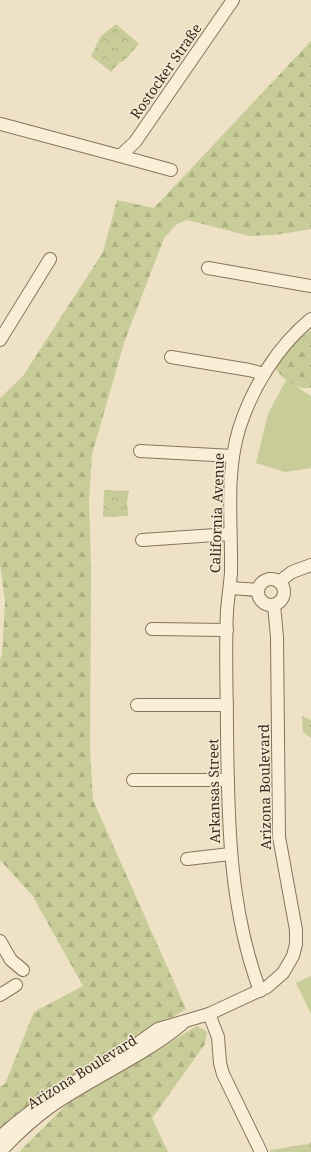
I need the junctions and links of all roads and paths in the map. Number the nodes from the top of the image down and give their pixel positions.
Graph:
1 (233, 0) edge
2 (0, 123) edge
3 (120, 156) junction
4 (171, 170) dead end
5 (50, 258) dead end
6 (208, 268) dead end
7 (311, 286) edge
8 (311, 319) edge
9 (0, 340) edge
10 (171, 357) dead end
11 (264, 374) junction
12 (140, 451) dead end
13 (233, 456) junction
14 (230, 534) junction
15 (142, 540) dead end
16 (311, 565) edge
17 (280, 581) junction
18 (230, 588) junction
19 (258, 590) junction
20 (274, 605) junction
21 (152, 629) dead end
22 (227, 630) junction
23 (137, 705) dead end
24 (227, 705) junction
25 (132, 780) dead end
26 (228, 780) junction
27 (230, 854) junction
28 (187, 859) dead end
29 (0, 941) edge
30 (23, 970) dead end
31 (16, 984) dead end
32 (260, 991) junction
33 (0, 995) edge
34 (209, 1014) junction
35 (2, 1143) edge
36 (261, 1152) edge

1 - 3 street, Rostocker Straße
2 - 3 street
3 - 4 street
5 - 9 street
6 - 7 street
8 - 11 street, California Avenue
10 - 11 street
11 - 13 street, California Avenue
12 - 13 street
13 - 14 street, California Avenue
14 - 15 street
14 - 18 street, California Avenue
16 - 17 street
17 - 19 street
17 - 20 street
18 - 19 street
18 - 22 street, Arkansas Street
19 - 20 street
20 - 32 street, Arizona Boulevard
21 - 22 street
22 - 24 street, Arkansas Street
23 - 24 street
24 - 26 street, Arkansas Street
25 - 26 street
26 - 27 street, Arkansas Street
27 - 28 street
27 - 32 street, Arkansas Street
29 - 30 street
31 - 33 street
32 - 34 street, Arizona Boulevard
34 - 35 street, Arizona Boulevard
34 - 36 street

